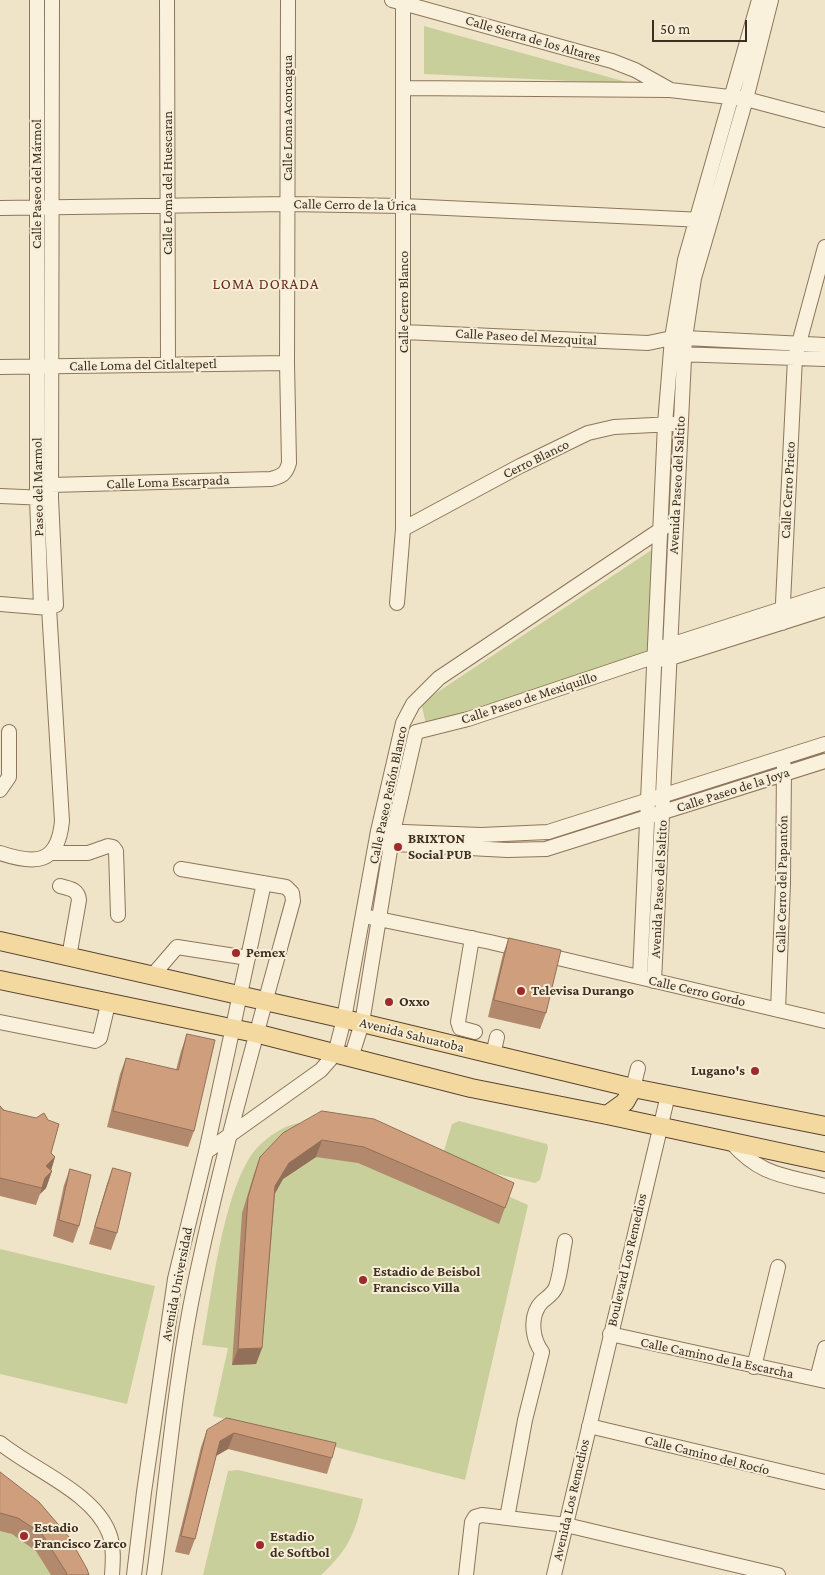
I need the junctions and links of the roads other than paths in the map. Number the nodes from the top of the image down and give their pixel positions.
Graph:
1 (37, 0) edge
2 (52, 0) edge
3 (167, 0) edge
4 (288, 0) edge
5 (760, 0) edge
6 (771, 0) edge
7 (399, 1) edge
8 (403, 88) junction
9 (670, 90) junction
10 (739, 98) junction
11 (825, 120) edge
12 (288, 204) junction
13 (169, 206) junction
14 (404, 206) junction
15 (0, 208) edge
16 (37, 208) junction
17 (52, 208) junction
18 (702, 220) junction
19 (825, 247) edge
20 (404, 332) junction
21 (678, 338) junction
22 (648, 343) junction
23 (825, 345) edge
24 (796, 351) junction
25 (677, 354) junction
26 (825, 360) edge
27 (287, 363) junction
28 (168, 365) junction
29 (0, 367) edge
30 (52, 367) junction
31 (37, 368) junction
32 (665, 424) junction
33 (679, 424) junction
34 (283, 475) joint
35 (46, 494) junction
36 (0, 496) edge
37 (675, 521) junction
38 (403, 529) junction
39 (661, 529) junction
40 (825, 595) edge
41 (397, 603) dead end
42 (0, 604) edge
43 (49, 607) junction
44 (825, 609) edge
45 (782, 616) junction
46 (662, 654) junction
47 (403, 723) junction
48 (9, 732) dead end
49 (416, 732) junction
50 (825, 744) edge
51 (784, 758) junction
52 (825, 761) edge
53 (784, 774) junction
54 (0, 790) edge
55 (663, 796) junction
56 (648, 801) junction
57 (663, 813) junction
58 (647, 818) junction
59 (377, 837) junction
60 (392, 838) junction
61 (0, 853) edge
62 (51, 853) junction
63 (181, 869) dead end
64 (264, 883) junction
65 (60, 886) dead end
66 (118, 915) dead end
67 (364, 916) junction
68 (380, 920) junction
69 (472, 938) junction
70 (0, 941) edge
71 (68, 956) junction
72 (248, 958) junction
73 (152, 976) junction
74 (640, 977) junction
75 (0, 980) edge
76 (654, 981) junction
77 (239, 996) junction
78 (265, 1002) junction
79 (108, 1004) junction
80 (778, 1010) junction
81 (344, 1019) junction
82 (825, 1021) edge
83 (0, 1022) edge
84 (362, 1023) junction
85 (232, 1028) junction
86 (475, 1032) dead end
87 (255, 1033) junction
88 (497, 1037) dead end
89 (493, 1055) junction
90 (343, 1056) junction
91 (638, 1068) dead end
92 (633, 1088) junction
93 (668, 1095) junction
94 (607, 1115) junction
95 (825, 1126) edge
96 (660, 1127) junction
97 (230, 1135) junction
98 (730, 1142) junction
99 (206, 1152) junction
100 (825, 1162) edge
101 (825, 1186) edge
102 (565, 1240) dead end
103 (778, 1267) dead end
104 (175, 1279) junction
105 (195, 1284) junction
106 (610, 1334) junction
107 (825, 1348) edge
108 (754, 1366) junction
109 (821, 1380) edge
110 (589, 1426) junction
111 (0, 1443) edge
112 (825, 1482) edge
113 (507, 1518) junction
114 (566, 1525) junction
115 (112, 1575) edge
116 (134, 1575) edge
117 (154, 1575) edge
118 (466, 1575) edge
119 (554, 1575) edge
120 (778, 1575) edge

1 - 16 street, Calle Paseo del Mármol
2 - 17 street, Calle Paseo del Mármol
3 - 13 street, Calle Loma del Huescaran
4 - 12 street, Calle Loma Aconcagua
5 - 10 street, Avenida Paseo del Saltito
6 - 10 street, Avenida Paseo del Saltito
7 - 8 street, Calle Cerro Blanco
7 - 9 street, Calle Sierra de los Altares
8 - 9 street, Calle Sierra de los Altares
8 - 14 street, Calle Cerro Blanco
9 - 10 street, Calle Sierra de los Altares
10 - 11 street, Calle Sierra de los Altares
10 - 18 street, Avenida Paseo del Saltito
12 - 13 street, Calle Cerro de la Úrica
12 - 14 street, Calle Cerro de la Úrica
12 - 27 street, Calle Loma Aconcagua
13 - 17 street, Calle Cerro de la Úrica
13 - 28 street, Calle Loma del Huescaran
14 - 18 street, Calle Cerro de la Úrica
14 - 20 street, Calle Cerro Blanco
15 - 16 street, Calle Cerro de la Úrica
16 - 17 street, Calle Cerro de la Úrica
16 - 31 street, Calle Paseo del Mármol
17 - 30 street, Calle Paseo del Mármol
18 - 21 street, Avenida Paseo del Saltito
19 - 24 street, Calle Cerro Prieto
20 - 22 street, Calle Paseo del Mezquital
20 - 38 street, Calle Cerro Blanco
21 - 22 street, Calle Paseo del Mezquital
21 - 24 street, Calle Paseo del Mezquital
21 - 25 street, Avenida Paseo del Saltito
22 - 25 street, Calle Paseo del Mezquital
23 - 24 street, Calle Paseo del Mezquital
24 - 25 street, Calle Paseo del Mezquital
24 - 26 street, Calle Paseo del Mezquital
24 - 45 street, Calle Cerro Prieto
25 - 32 street, Avenida Paseo del Saltito
25 - 33 street, Avenida Paseo del Saltito
27 - 28 street, Calle Loma del Citlaltepetl
27 - 34 street, Calle Loma Aconcagua
28 - 30 street, Calle Loma del Citlaltepetl
29 - 31 street, Calle Loma del Citlaltepetl
30 - 31 street, Calle Loma del Citlaltepetl
30 - 35 street, Paseo del Marmol
31 - 35 street, Paseo del Marmol
32 - 33 street, Cerro Blanco
32 - 38 street, Cerro Blanco
32 - 39 street, Avenida Paseo del Saltito
33 - 37 street, Avenida Paseo del Saltito
34 - 35 street, Calle Loma Escarpada
35 - 36 street, Calle Loma Escarpada
35 - 43 street, Paseo del Marmol
37 - 39 street, Calle Paseo Peñón Blanco
37 - 46 street, Avenida Paseo del Saltito
38 - 41 street, Calle Cerro Blanco
39 - 46 street, Avenida Paseo del Saltito
39 - 47 street, Calle Paseo Peñón Blanco
40 - 45 street, Calle Paseo de Mexiquillo
42 - 43 street
43 - 62 street, Paseo del Marmol
44 - 45 street, Calle Paseo de Mexiquillo
45 - 46 street, Calle Paseo de Mexiquillo
46 - 49 street, Calle Paseo de Mexiquillo
46 - 55 street, Avenida Paseo del Saltito
46 - 56 street, Avenida Paseo del Saltito
47 - 49 street
47 - 59 street, Calle Paseo Peñón Blanco
48 - 54 street
49 - 60 street, Calle Paseo Peñón Blanco
50 - 51 street, Calle Paseo de la Joya
51 - 53 street, Calle Cerro del Papantón
51 - 55 street, Calle Paseo de la Joya
52 - 53 street, Calle Paseo de la Joya
53 - 57 street, Calle Paseo de la Joya
53 - 80 street, Calle Cerro del Papantón
55 - 56 street, Calle Paseo de la Joya
55 - 57 street, Avenida Paseo del Saltito
56 - 58 street, Avenida Paseo del Saltito
56 - 60 street, Calle Paseo de la Joya
57 - 58 street, Calle Paseo de la Joya
57 - 76 street, Avenida Paseo del Saltito
58 - 60 street, Calle Paseo de la Joya
58 - 74 street, Avenida Paseo del Saltito
59 - 60 street, Calle Paseo de la Joya
59 - 67 street, Calle Paseo Peñón Blanco
60 - 68 street, Calle Paseo Peñón Blanco
61 - 62 street
62 - 66 street
63 - 64 street
64 - 72 street, Avenida Universidad
64 - 78 street, Avenida Universidad
65 - 71 street
67 - 68 street, Calle Cerro Gordo
67 - 81 street, Calle Paseo Peñón Blanco
68 - 69 street, Calle Cerro Gordo
68 - 84 street, Calle Paseo Peñón Blanco
69 - 74 street, Calle Cerro Gordo
69 - 86 street
70 - 71 main road, Avenida Sahuatoba
71 - 73 main road, Avenida Sahuatoba
72 - 73 street
72 - 77 street, Avenida Universidad
73 - 77 main road, Avenida Sahuatoba
74 - 76 street, Calle Cerro Gordo
75 - 79 main road
76 - 80 street, Calle Cerro Gordo
77 - 78 main road, Avenida Sahuatoba
77 - 85 street, Avenida Universidad
78 - 81 main road, Avenida Sahuatoba
78 - 87 street, Avenida Universidad
79 - 83 street
79 - 85 main road
80 - 82 street, Calle Cerro Gordo
81 - 84 main road, Avenida Sahuatoba
81 - 90 street, Calle Paseo Peñón Blanco
84 - 89 main road, Avenida Sahuatoba
84 - 90 street, Calle Paseo Peñón Blanco
85 - 87 main road
85 - 99 street, Avenida Universidad
87 - 90 main road
87 - 97 street, Avenida Universidad
88 - 89 street
89 - 92 main road, Avenida Sahuatoba
90 - 94 main road
90 - 97 street
91 - 92 street
92 - 93 main road, Avenida Sahuatoba
92 - 94 main road
93 - 95 main road, Avenida Sahuatoba
93 - 96 street, Boulevard Los Remedios
94 - 96 main road
96 - 98 main road
96 - 106 street, Boulevard Los Remedios
97 - 99 street
97 - 105 street, Avenida Universidad
98 - 100 main road
98 - 101 street
99 - 104 street, Avenida Universidad
102 - 113 street
103 - 108 street
104 - 105 street
104 - 116 street, Avenida Universidad
105 - 117 street, Avenida Universidad
106 - 108 street, Calle Camino de la Escarcha
106 - 110 street, Boulevard Los Remedios
107 - 109 street
108 - 109 street, Calle Camino de la Escarcha
110 - 112 street, Calle Camino del Rocío
110 - 114 street, Avenida Los Remedios
111 - 115 street
113 - 114 street
113 - 118 street
114 - 119 street, Avenida Los Remedios
114 - 120 street

